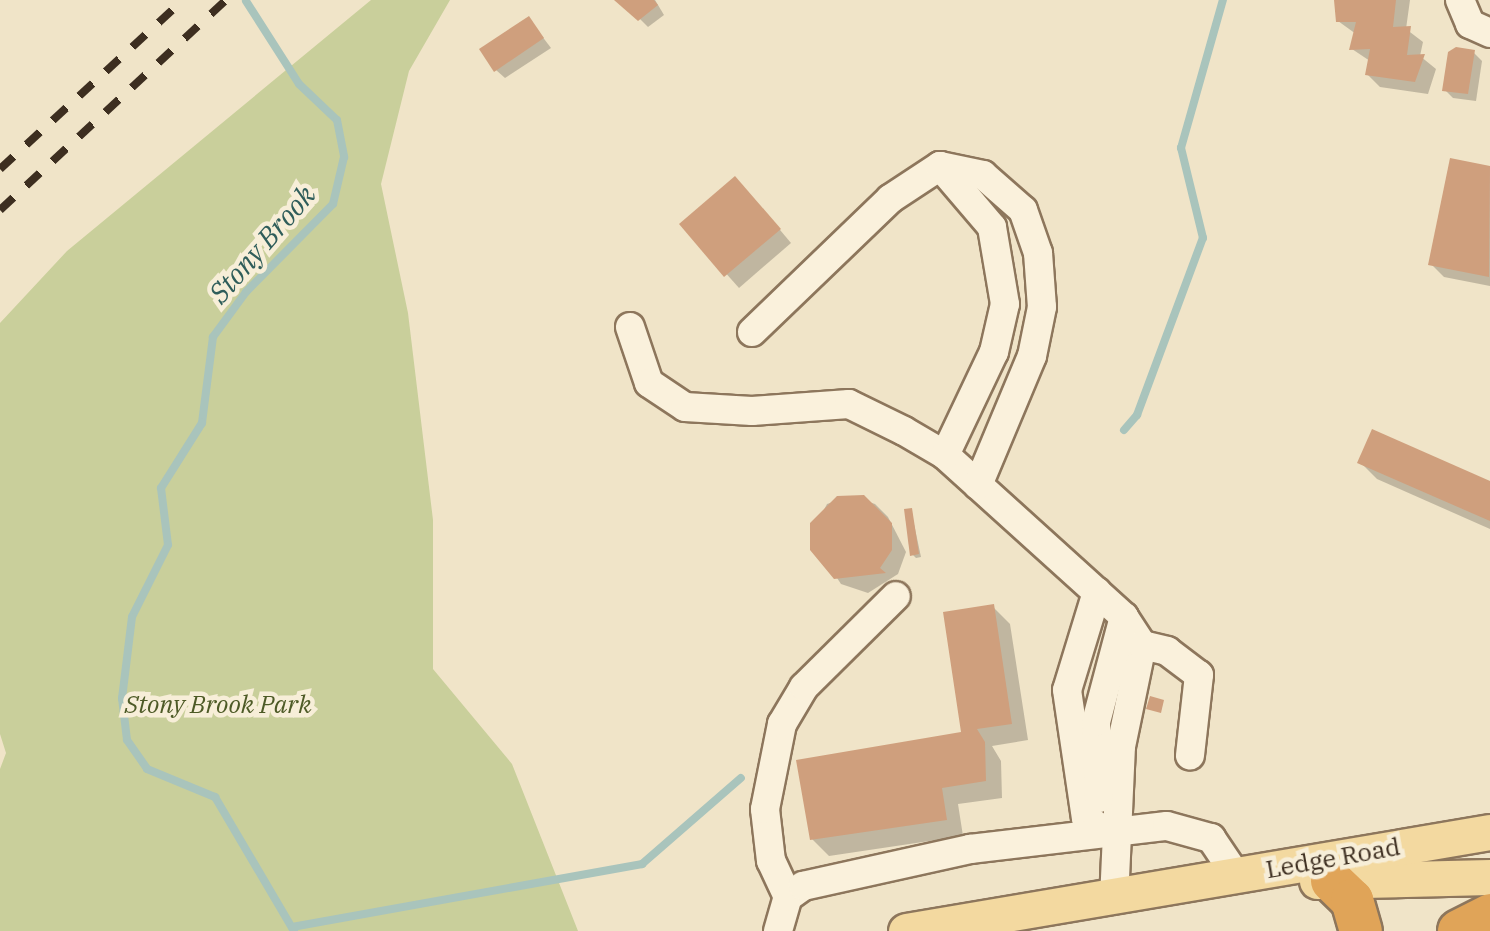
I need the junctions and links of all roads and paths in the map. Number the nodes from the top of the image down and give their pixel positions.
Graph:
1 (1460, 0) edge
2 (1490, 33) edge
3 (940, 166) junction
4 (630, 326) dead end
5 (752, 332) dead end
6 (944, 455) junction
7 (978, 485) junction
8 (1098, 592) junction
9 (896, 596) dead end
10 (1124, 616) junction
11 (1142, 645) junction
12 (1190, 755) dead end
13 (1490, 832) edge
14 (1112, 837) junction
15 (1236, 875) junction
16 (1490, 877) edge
17 (1332, 880) junction
18 (1176, 886) junction
19 (788, 896) junction
20 (1114, 898) junction
21 (1490, 915) edge
22 (778, 931) edge
23 (906, 931) edge
24 (1361, 931) edge
25 (1459, 931) edge

1 - 2 street
3 - 5 street
3 - 6 street
3 - 7 street
4 - 6 street
6 - 7 street
7 - 8 street
8 - 10 street
8 - 14 street
9 - 19 street
10 - 11 street
10 - 14 street
11 - 12 street
11 - 14 street
13 - 15 main road, Ledge Road
14 - 15 street
14 - 19 street
14 - 20 street
15 - 18 main road, Ledge Road
16 - 17 main road, Ledge Road
17 - 18 main road, Ledge Road
17 - 24 highway
18 - 20 main road, Ledge Road
19 - 22 street
20 - 23 main road, Ledge Road
21 - 25 highway

